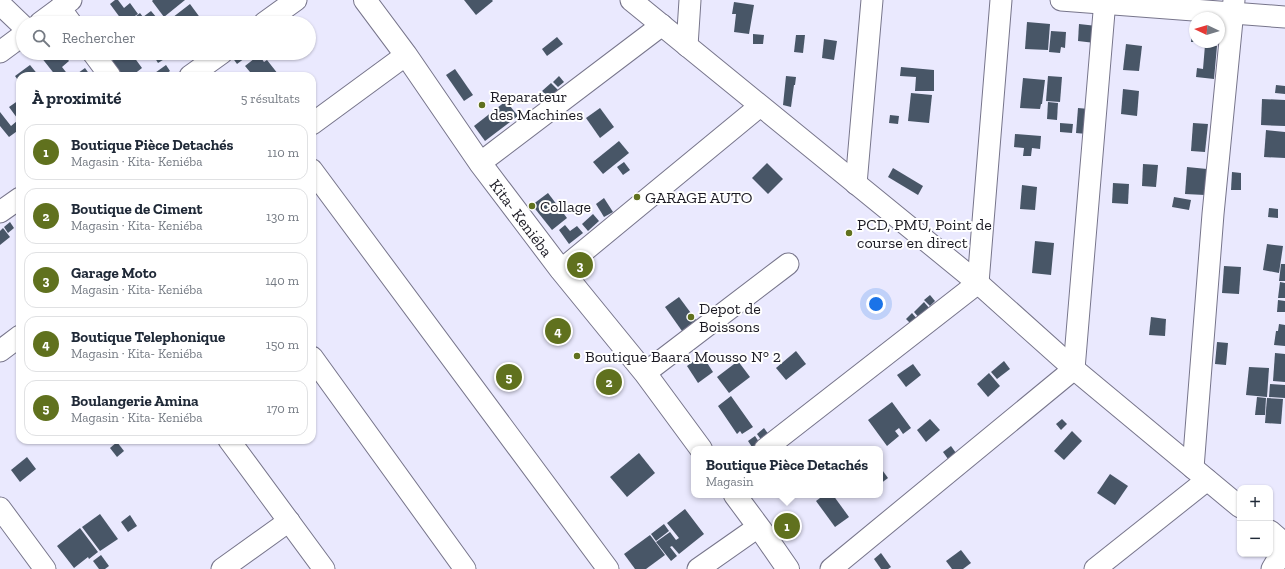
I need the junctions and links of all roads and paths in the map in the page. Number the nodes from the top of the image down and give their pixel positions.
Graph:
1 (296, 0) edge
2 (631, 0) edge
3 (690, 0) edge
4 (872, 0) edge
5 (1001, 0) edge
6 (1061, 0) edge
7 (368, 1) edge
8 (1105, 2) edge
9 (0, 4) edge
10 (1234, 6) edge
11 (68, 10) edge
12 (55, 16) edge
13 (274, 16) edge
14 (1285, 17) edge
15 (16, 19) edge
16 (662, 25) junction
17 (16, 40) edge
18 (687, 46) junction
19 (0, 52) edge
20 (406, 55) junction
21 (98, 60) edge
22 (212, 60) edge
23 (107, 72) edge
24 (196, 72) edge
25 (760, 106) junction
26 (316, 121) edge
27 (480, 163) junction
28 (316, 175) edge
29 (856, 184) junction
30 (16, 201) edge
31 (0, 212) edge
32 (788, 264) dead end
33 (561, 270) junction
34 (978, 284) junction
35 (16, 339) edge
36 (0, 351) edge
37 (316, 363) edge
38 (1074, 369) junction
39 (645, 373) junction
40 (232, 444) edge
41 (699, 446) edge
42 (769, 446) edge
43 (1200, 474) junction
44 (737, 498) edge
45 (1237, 505) edge
46 (0, 508) edge
47 (289, 521) junction
48 (758, 527) junction
49 (1273, 534) edge
50 (1285, 544) edge
51 (1285, 547) edge
52 (45, 569) edge
53 (222, 569) edge
54 (324, 569) edge
55 (465, 569) edge
56 (608, 569) edge
57 (698, 569) edge
58 (788, 569) edge
59 (831, 569) edge
60 (1095, 569) edge
61 (1272, 569) edge

1 - 13 street
2 - 16 street
3 - 18 street
4 - 29 street
5 - 34 street
6 - 8 street
7 - 20 main road, Kita- Keniéba
8 - 10 street
8 - 38 street
9 - 15 street
10 - 14 street
10 - 43 street
11 - 12 street
16 - 18 street
16 - 27 street
17 - 19 street
18 - 25 street
20 - 26 street
20 - 27 main road, Kita- Keniéba
21 - 23 street
22 - 24 street
25 - 29 street
25 - 33 street
27 - 33 main road, Kita- Keniéba
28 - 56 street
29 - 34 street
30 - 31 street
32 - 39 street
33 - 39 main road, Kita- Keniéba
34 - 38 street
34 - 42 street
35 - 36 street
37 - 55 street
38 - 43 street
38 - 59 street
39 - 41 main road, Kita- Keniéba
40 - 47 street
43 - 45 street
43 - 60 street
44 - 48 main road
46 - 52 street
47 - 53 street
47 - 54 street
48 - 57 street
48 - 58 main road
49 - 50 street
51 - 61 street

